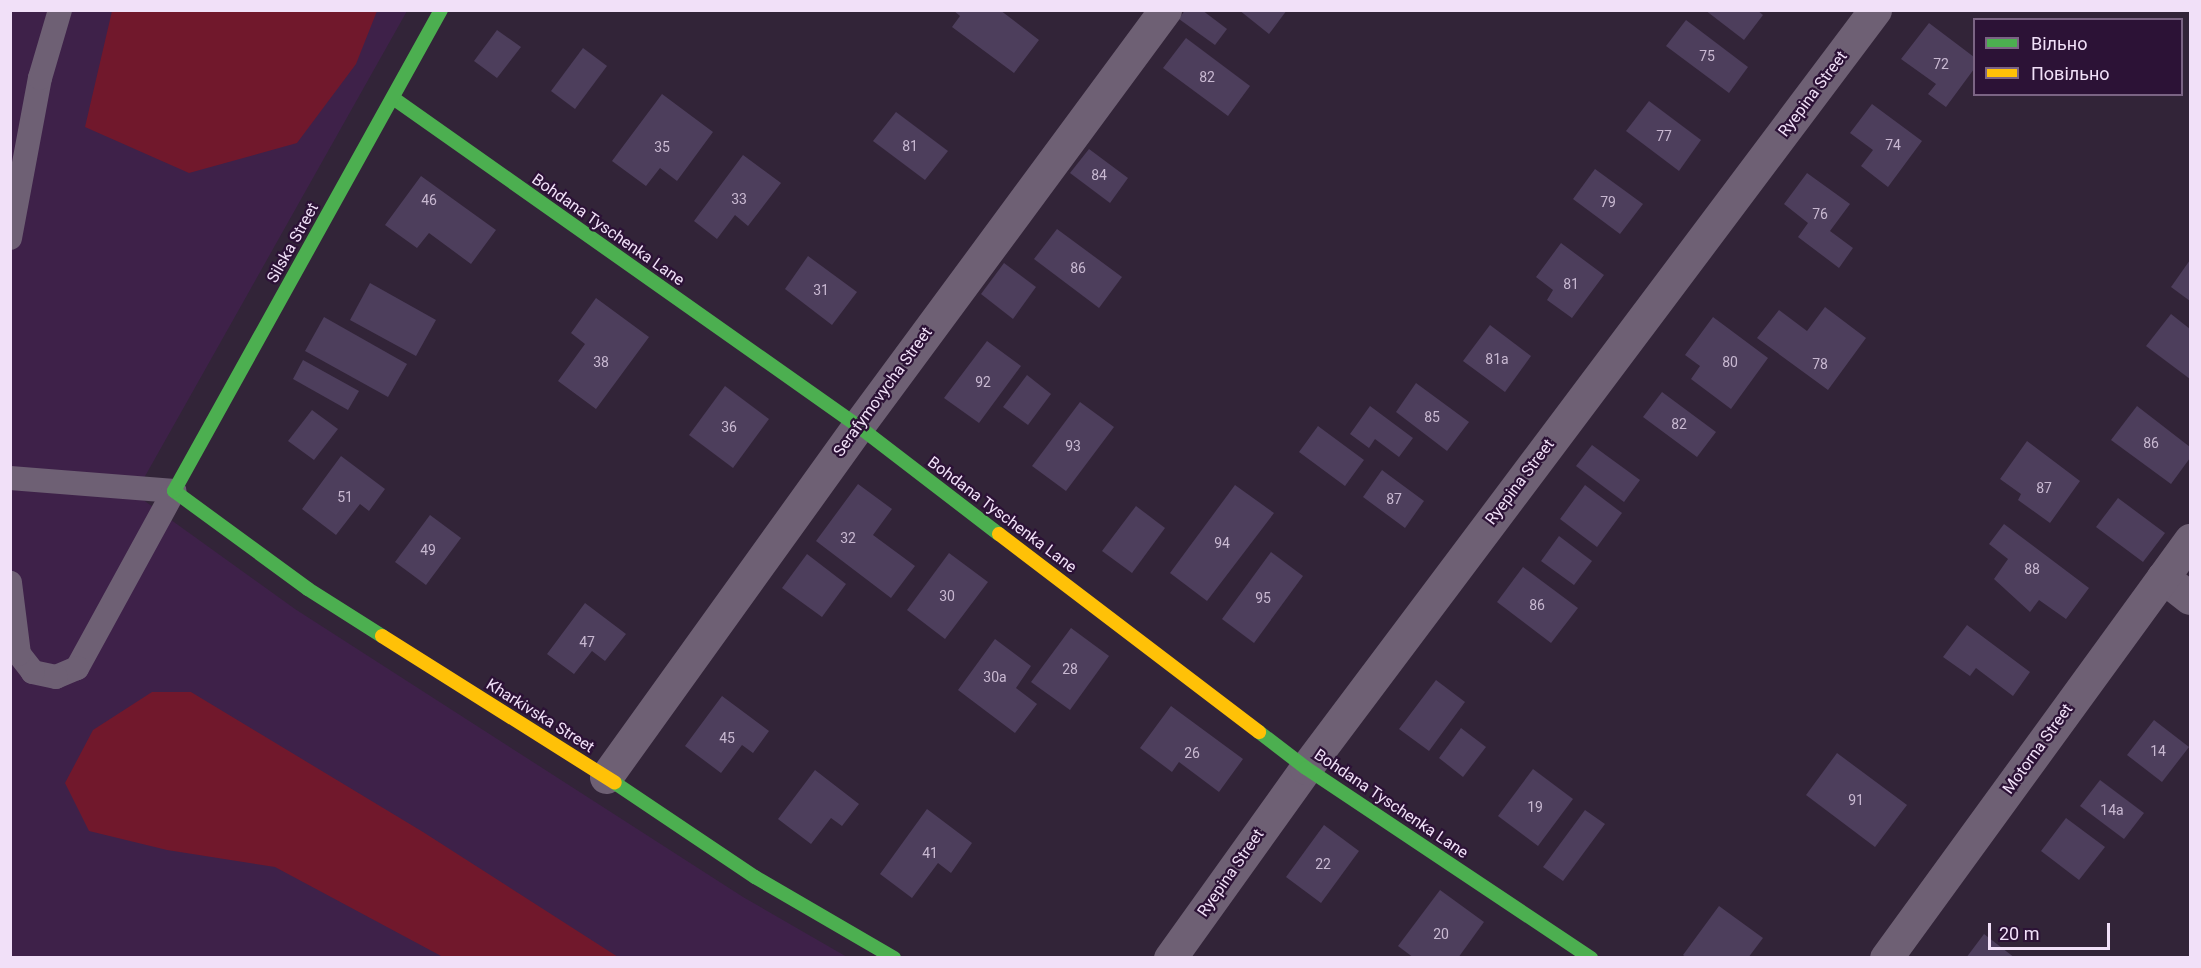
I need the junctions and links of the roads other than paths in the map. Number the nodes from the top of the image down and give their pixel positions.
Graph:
1 (60, 10) edge
2 (441, 10) edge
3 (1165, 10) edge
4 (1875, 10) edge
5 (393, 98) junction
6 (10, 238) edge
7 (858, 426) junction
8 (10, 478) edge
9 (174, 491) junction
10 (2190, 540) edge
11 (2163, 577) junction
12 (10, 583) edge
13 (2190, 598) edge
14 (1306, 768) junction
15 (606, 777) junction
16 (894, 957) edge
17 (1170, 957) edge
18 (1592, 957) edge
19 (1886, 957) edge

1 - 6 lane
2 - 5 street, Silska Street
3 - 7 street, Serafymovycha Street
4 - 14 street, Ryepina Street
5 - 7 street, Bohdana Tyschenka Lane
5 - 9 street, Silska Street
7 - 14 street, Bohdana Tyschenka Lane
7 - 15 street, Serafymovycha Street
8 - 9 lane
9 - 12 lane
9 - 15 street, Kharkivska Street
10 - 11 street, Motorna Street
11 - 13 street
11 - 19 street, Motorna Street
14 - 17 street, Ryepina Street
14 - 18 street, Bohdana Tyschenka Lane
15 - 16 street, Kharkivska Street

